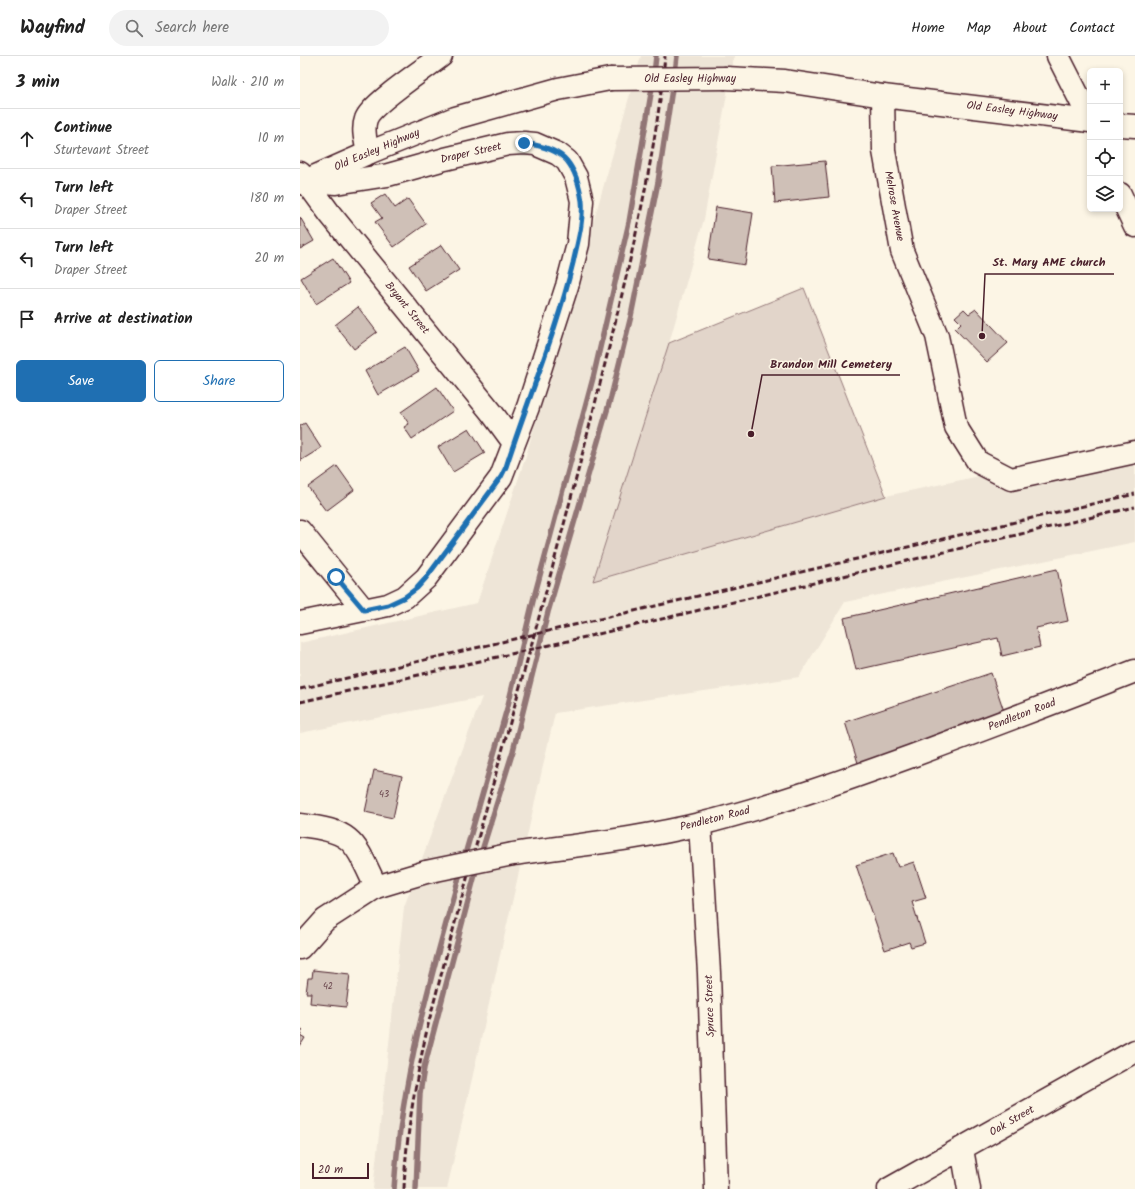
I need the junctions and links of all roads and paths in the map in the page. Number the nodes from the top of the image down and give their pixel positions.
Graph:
1 (441, 56) edge
2 (1058, 56) edge
3 (883, 96) junction
4 (1087, 114) edge
5 (1087, 120) edge
6 (1123, 124) edge
7 (1135, 126) edge
8 (368, 153) junction
9 (302, 179) edge
10 (1123, 200) edge
11 (1135, 226) edge
12 (514, 443) junction
13 (1135, 452) edge
14 (300, 531) edge
15 (364, 610) junction
16 (300, 623) edge
17 (1135, 671) edge
18 (700, 824) junction
19 (301, 831) edge
20 (376, 887) junction
21 (300, 948) edge
22 (1135, 1051) edge
23 (962, 1149) junction
24 (716, 1189) edge
25 (889, 1189) edge
26 (969, 1189) edge

1 - 8 street
2 - 4 street
3 - 5 street, Old Easley Highway
3 - 8 street, Old Easley Highway, bridge
3 - 13 street, Melrose Avenue
6 - 7 street
8 - 9 street, Old Easley Highway
9 - 12 street, Bryant Street
9 - 12 street, Draper Street
10 - 11 street
12 - 15 street, Draper Street
14 - 15 street
15 - 16 street, Draper Street
17 - 18 street, Pendleton Road
18 - 20 street, Pendleton Road, bridge
18 - 24 street, Spruce Street
19 - 20 street
20 - 21 street, Pendleton Road
22 - 23 street, Oak Street
23 - 25 street, Oak Street
23 - 26 street

